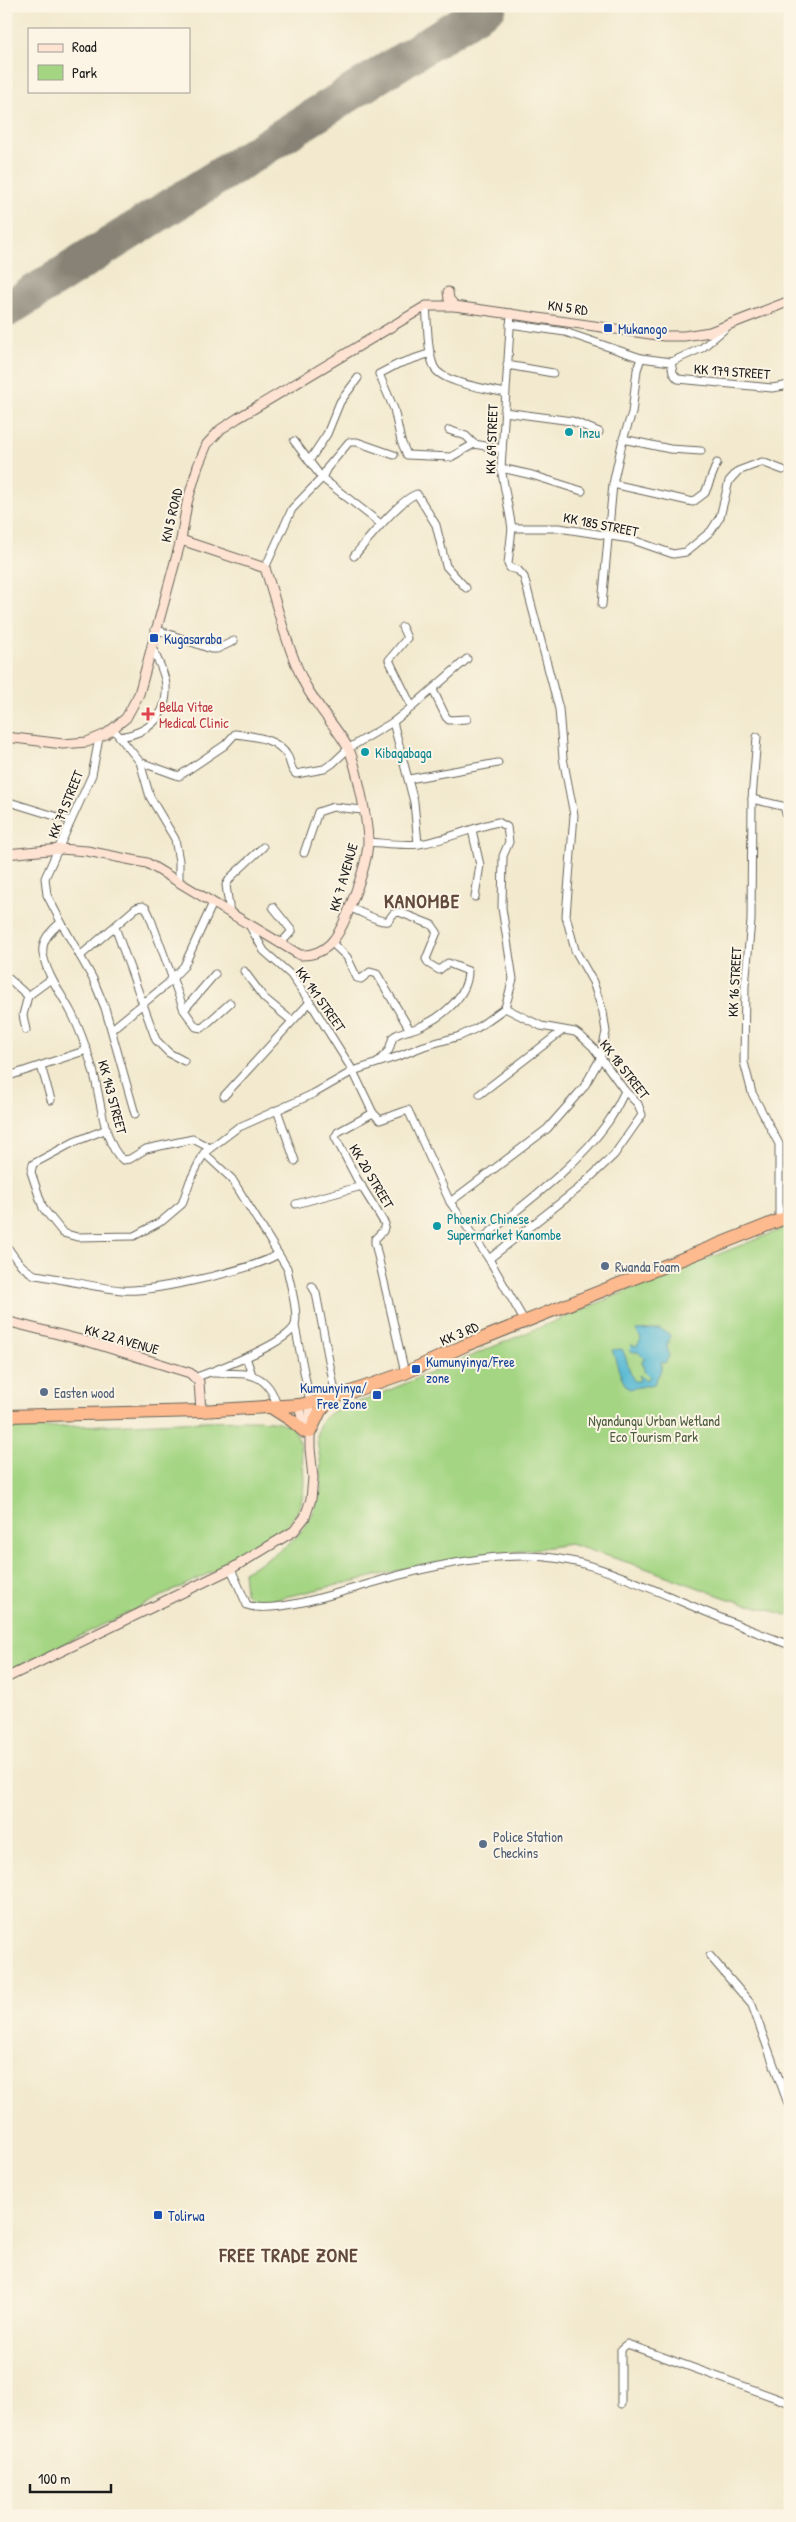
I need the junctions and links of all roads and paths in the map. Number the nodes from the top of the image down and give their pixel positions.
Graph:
1 (448, 292) dead end
2 (790, 300) edge
3 (426, 306) junction
4 (455, 306) junction
5 (511, 314) junction
6 (582, 323) junction
7 (510, 324) junction
8 (730, 324) junction
9 (580, 337) junction
10 (430, 353) junction
11 (641, 358) junction
12 (671, 362) junction
13 (506, 365) junction
14 (553, 373) dead end
15 (358, 378) dead end
16 (790, 385) edge
17 (505, 392) junction
18 (504, 412) junction
19 (450, 430) dead end
20 (599, 432) dead end
21 (623, 439) junction
22 (294, 441) dead end
23 (474, 444) junction
24 (502, 449) junction
25 (701, 451) dead end
26 (394, 455) dead end
27 (309, 461) junction
28 (717, 463) dead end
29 (501, 468) junction
30 (783, 470) dead end
31 (322, 478) junction
32 (612, 484) junction
33 (582, 491) dead end
34 (381, 524) junction
35 (512, 528) junction
36 (608, 536) junction
37 (181, 540) junction
38 (354, 556) dead end
39 (265, 568) junction
40 (466, 588) dead end
41 (602, 605) dead end
42 (402, 627) dead end
43 (156, 629) junction
44 (234, 641) dead end
45 (151, 645) junction
46 (467, 658) dead end
47 (433, 690) junction
48 (412, 707) junction
49 (467, 719) dead end
50 (393, 722) junction
51 (114, 730) junction
52 (6, 737) edge
53 (120, 737) junction
54 (757, 737) dead end
55 (99, 738) junction
56 (349, 748) junction
57 (140, 762) junction
58 (498, 763) dead end
59 (409, 779) junction
60 (752, 799) junction
61 (6, 801) edge
62 (788, 804) edge
63 (363, 810) junction
64 (71, 821) junction
65 (790, 828) edge
66 (472, 830) junction
67 (368, 842) junction
68 (418, 844) junction
69 (263, 847) dead end
70 (60, 849) junction
71 (304, 853) dead end
72 (6, 854) edge
73 (179, 882) junction
74 (475, 897) dead end
75 (213, 903) junction
76 (274, 907) dead end
77 (350, 908) junction
78 (230, 913) junction
79 (61, 922) junction
80 (247, 922) junction
81 (115, 926) junction
82 (332, 943) junction
83 (280, 944) junction
84 (80, 956) junction
85 (244, 971) dead end
86 (215, 974) dead end
87 (6, 976) edge
88 (174, 977) junction
89 (51, 979) junction
90 (28, 996) junction
91 (143, 1001) junction
92 (310, 1002) junction
93 (230, 1003) dead end
94 (505, 1008) junction
95 (184, 1010) junction
96 (292, 1021) junction
97 (112, 1029) junction
98 (26, 1030) dead end
99 (410, 1030) junction
100 (562, 1031) junction
101 (87, 1050) junction
102 (600, 1059) junction
103 (184, 1061) dead end
104 (374, 1064) junction
105 (41, 1066) junction
106 (352, 1071) junction
107 (6, 1077) edge
108 (625, 1091) junction
109 (480, 1094) dead end
110 (224, 1096) dead end
111 (52, 1100) dead end
112 (277, 1110) junction
113 (372, 1113) junction
114 (135, 1114) dead end
115 (107, 1129) junction
116 (207, 1150) junction
117 (295, 1161) dead end
118 (362, 1186) junction
119 (450, 1202) junction
120 (296, 1204) dead end
121 (784, 1218) edge
122 (478, 1242) junction
123 (6, 1245) edge
124 (278, 1254) junction
125 (489, 1259) junction
126 (312, 1286) dead end
127 (6, 1322) edge
128 (525, 1322) junction
129 (295, 1326) junction
130 (246, 1357) junction
131 (210, 1372) junction
132 (405, 1373) junction
133 (252, 1375) junction
134 (197, 1377) junction
135 (334, 1397) junction
136 (304, 1404) junction
137 (273, 1406) junction
138 (201, 1410) junction
139 (6, 1416) edge
140 (308, 1432) junction
141 (231, 1570) junction
142 (790, 1645) edge
143 (6, 1678) edge
144 (710, 1956) dead end
145 (790, 2109) edge
146 (790, 2402) edge
147 (621, 2404) dead end

1 - 4 main road
2 - 8 main road, KN 5 RD
3 - 4 main road, KN 5 RD
3 - 10 street
3 - 37 main road, KN 5 ROAD
4 - 5 main road, KN 5 RD
5 - 6 main road, KN 5 RD
5 - 7 street, KK 69 STREET
6 - 8 main road, KN 5 RD
6 - 9 street
7 - 9 street
7 - 13 street, KK 69 STREET
8 - 12 street
9 - 11 street
10 - 17 street
10 - 23 street
11 - 12 street
11 - 21 street
12 - 16 street, KK 179 STREET
13 - 14 street
13 - 17 street, KK 69 STREET
15 - 27 street
17 - 18 street, KK 69 STREET
18 - 20 street
18 - 24 street, KK 69 STREET
19 - 23 street
21 - 25 street
21 - 32 street
22 - 27 street
23 - 24 street
24 - 29 street, KK 69 STREET
26 - 31 street
27 - 31 street
28 - 32 street
29 - 33 street
29 - 35 street, KK 69 STREET
30 - 36 street, KK 185 STREET
31 - 34 street
31 - 39 street
32 - 36 street
34 - 38 street
34 - 40 street
35 - 36 street, KK 185 STREET
35 - 102 street, KK 69 STREET
36 - 41 street
37 - 39 main road
37 - 43 main road, KN 5 ROAD
39 - 56 main road, KK 7 AVENUE
42 - 48 street
43 - 44 street
43 - 45 main road, KN 5 ROAD
45 - 51 main road, KN 5 ROAD
45 - 53 street
46 - 47 street
47 - 48 street
47 - 49 street
48 - 50 street
50 - 56 street
50 - 59 street
51 - 53 street
51 - 55 main road, KN 5 ROAD
52 - 55 main road, KN 5 ROAD
53 - 57 street
54 - 60 street, KK 16 STREET
55 - 64 street, KK 79 STREET
56 - 57 street
56 - 63 main road, KK 7 AVENUE
57 - 73 street
58 - 59 street
59 - 68 street
60 - 62 street
60 - 121 street, KK 16 STREET
61 - 64 street
62 - 65 street
63 - 67 main road, KK 7 AVENUE
63 - 71 street
64 - 70 street, KK 79 STREET
66 - 68 street
66 - 74 street
66 - 94 street
67 - 68 street
67 - 77 main road, KK 7 AVENUE
69 - 78 street
70 - 72 main road, KK 7 AVENUE
70 - 73 main road, KK 7 AVENUE
70 - 79 street
73 - 75 main road, KK 7 AVENUE
75 - 78 main road, KK 7 AVENUE
75 - 88 street
76 - 83 street
77 - 82 main road, KK 7 AVENUE
77 - 99 street
78 - 80 main road, KK 7 AVENUE
79 - 84 street
79 - 89 street, KK 143 STREET
80 - 83 main road, KK 7 AVENUE
80 - 92 street, KK 141 STREET
81 - 84 street
81 - 88 street
81 - 91 street
82 - 83 main road, KK 7 AVENUE
82 - 99 street
84 - 97 street
85 - 96 street
86 - 95 street
87 - 90 street
88 - 91 street
88 - 95 street
89 - 90 street
89 - 101 street, KK 143 STREET
90 - 98 street
91 - 97 street
91 - 103 street
92 - 96 street
92 - 106 street, KK 141 STREET
93 - 95 street
94 - 100 street, KK 18 STREET
94 - 104 street
96 - 110 street
97 - 114 street
99 - 104 street
100 - 102 street, KK 18 STREET
100 - 109 street
101 - 105 street
101 - 115 street, KK 143 STREET
102 - 108 street, KK 18 STREET
102 - 119 street
104 - 106 street
105 - 107 street
105 - 111 street
106 - 112 street
106 - 113 street
108 - 122 street
108 - 125 street, KK 18 STREET
112 - 116 street
112 - 117 street
113 - 118 street, KK 20 STREET
113 - 119 street
115 - 116 street, KK 143 STREET
115 - 116 street
116 - 124 street
118 - 120 street
118 - 132 street, KK 20 STREET
119 - 122 street
121 - 128 highway, KK 3 RD
122 - 125 street
123 - 124 street
124 - 129 street
125 - 128 street
126 - 135 street
127 - 134 main road, KK 22 AVENUE
128 - 132 highway, KK 3 RD
129 - 130 street
129 - 136 street
130 - 131 street
130 - 133 street
131 - 133 street
131 - 134 street
132 - 135 highway, KK 3 RD
133 - 137 street
134 - 138 main road
135 - 136 highway, KK 3 RD
135 - 140 highway
136 - 137 highway, KK 3 RD
136 - 140 main road
137 - 138 highway, KK 3 RD
137 - 140 highway
138 - 139 highway, KK 3 RD
140 - 141 main road
141 - 142 street
141 - 143 main road
144 - 145 street
146 - 147 street

